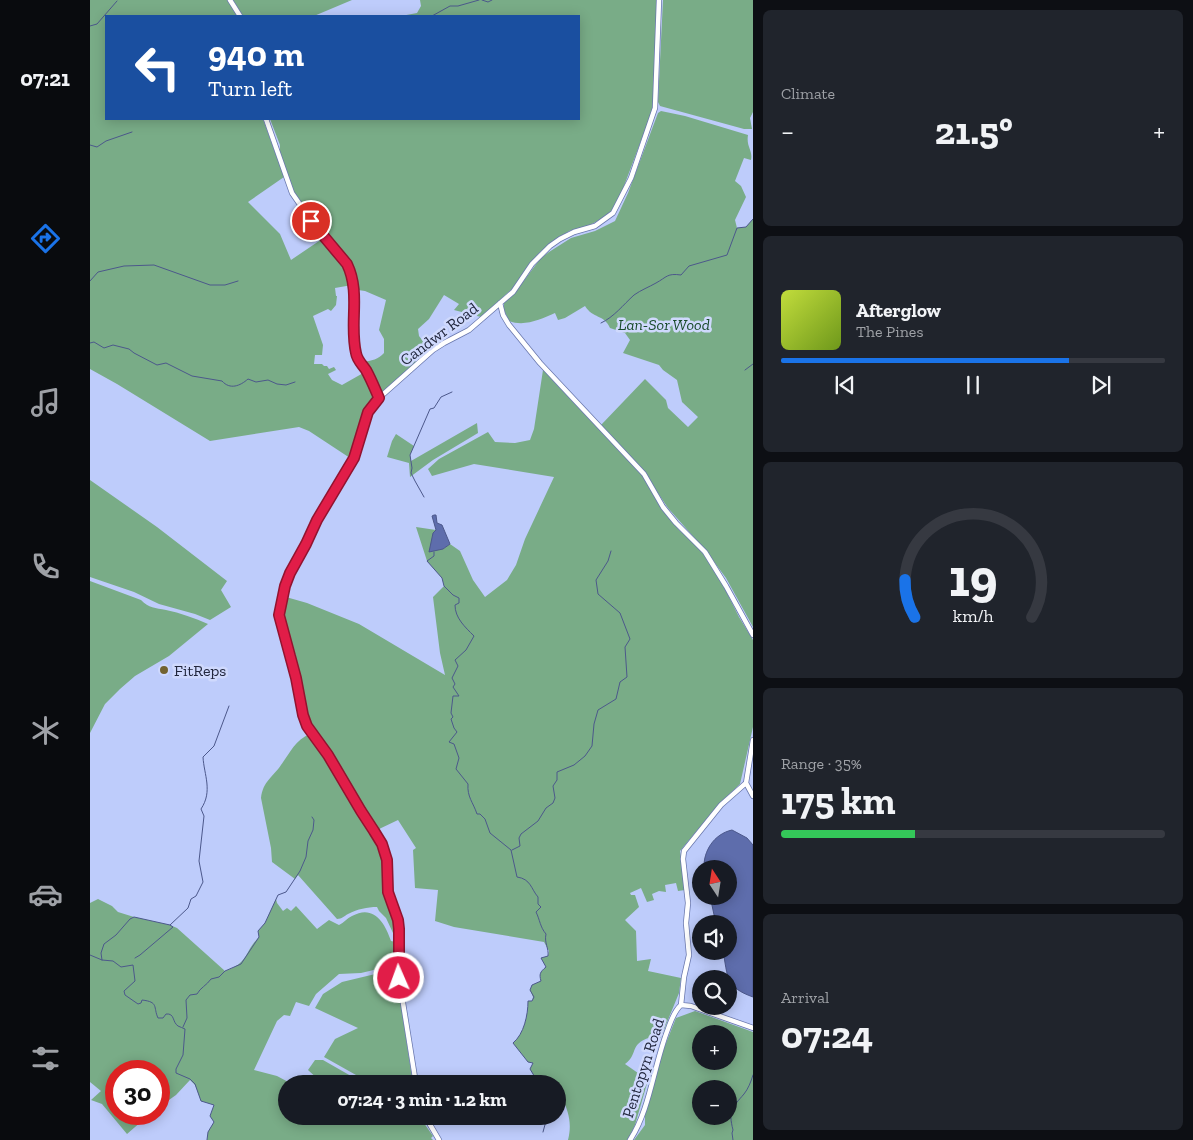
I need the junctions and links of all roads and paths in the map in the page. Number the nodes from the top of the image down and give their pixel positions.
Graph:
1 (230, 0) edge
2 (659, 0) edge
3 (239, 15) edge
4 (266, 120) edge
5 (500, 303) junction
6 (379, 398) junction
7 (753, 635) edge
8 (753, 740) edge
9 (746, 784) junction
10 (753, 796) edge
11 (680, 1005) junction
12 (753, 1028) edge
13 (415, 1075) edge
14 (430, 1125) edge
15 (439, 1140) edge
16 (630, 1140) edge

1 - 3 street
2 - 5 street, Candwr Road
4 - 6 street
5 - 6 street, Candwr Road
5 - 7 street
6 - 13 street, Candwr Road
8 - 9 street
9 - 10 street
9 - 11 street, Pentopyn Road
11 - 12 street
11 - 16 street, Pentopyn Road
14 - 15 street

